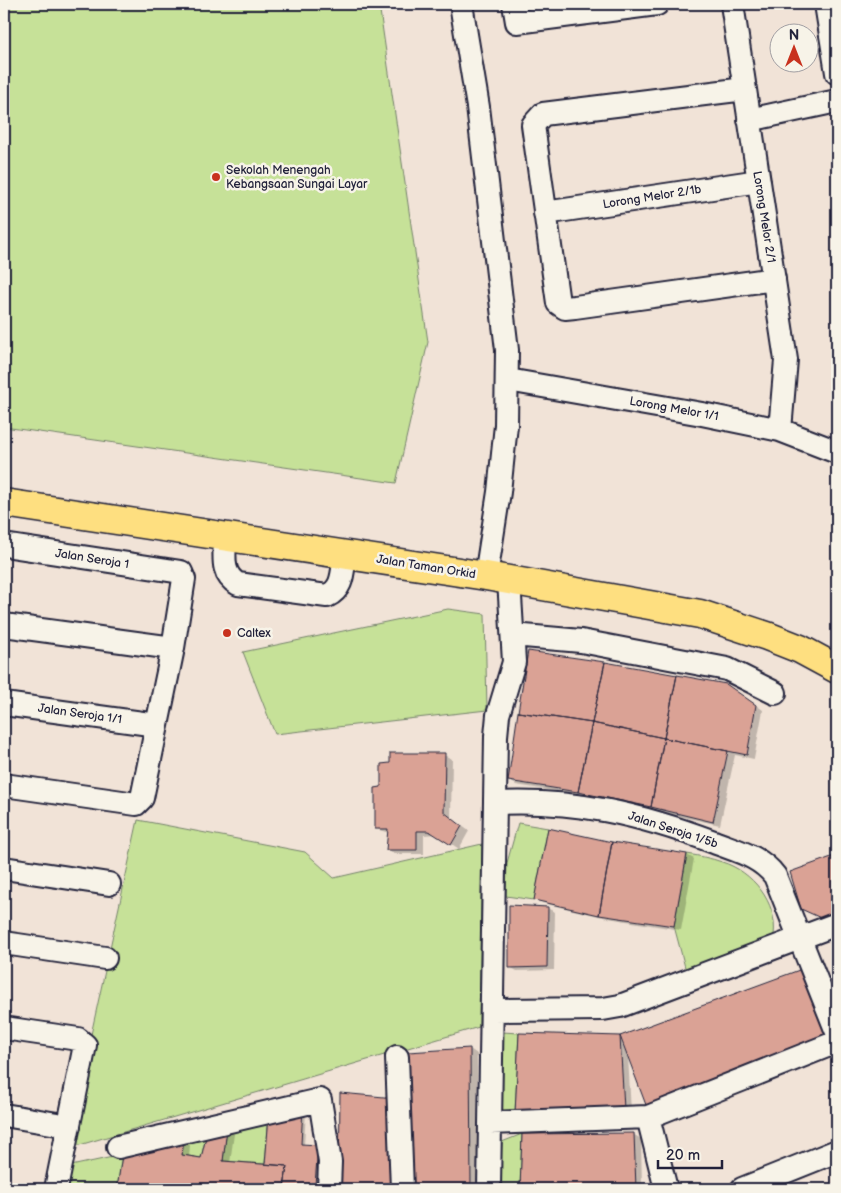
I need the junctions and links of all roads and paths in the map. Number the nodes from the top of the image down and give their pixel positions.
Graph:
1 (461, 4) edge
2 (657, 4) edge
3 (732, 4) edge
4 (826, 4) edge
5 (515, 13) edge
6 (837, 73) edge
7 (745, 88) junction
8 (837, 101) edge
9 (749, 120) junction
10 (759, 181) junction
11 (546, 213) junction
12 (774, 279) junction
13 (508, 380) junction
14 (780, 430) junction
15 (837, 452) edge
16 (4, 503) edge
17 (225, 537) junction
18 (4, 545) edge
19 (345, 555) junction
20 (498, 578) junction
21 (4, 625) edge
22 (513, 635) junction
23 (173, 648) junction
24 (837, 669) edge
25 (775, 693) dead end
26 (4, 704) edge
27 (157, 725) junction
28 (4, 785) edge
29 (495, 803) junction
30 (4, 868) edge
31 (109, 884) dead end
32 (837, 924) edge
33 (800, 939) junction
34 (4, 943) edge
35 (105, 958) dead end
36 (493, 1010) junction
37 (4, 1028) edge
38 (837, 1032) edge
39 (837, 1042) edge
40 (397, 1057) dead end
41 (4, 1115) edge
42 (648, 1117) junction
43 (490, 1123) junction
44 (69, 1126) junction
45 (118, 1147) dead end
46 (837, 1151) edge
47 (56, 1189) edge
48 (330, 1189) edge
49 (402, 1189) edge
50 (489, 1189) edge
51 (666, 1189) edge
52 (742, 1189) edge

1 - 13 street
2 - 5 street
3 - 7 street, Lorong Melor 2/1
4 - 6 street
7 - 9 street, Lorong Melor 2/1
7 - 11 street
8 - 9 street
9 - 10 street, Lorong Melor 2/1
10 - 11 street, Lorong Melor 2/1b
10 - 12 street, Lorong Melor 2/1
11 - 12 street
12 - 14 street, Lorong Melor 2/1
13 - 14 street, Lorong Melor 1/1
13 - 20 street
14 - 15 street, Lorong Melor 1/1
16 - 17 main road, Jalan Taman Orkid
17 - 19 main road, Jalan Taman Orkid
17 - 19 street
18 - 23 street, Jalan Seroja 1
19 - 20 main road, Jalan Taman Orkid
20 - 22 street
20 - 24 main road, Jalan Taman Orkid
21 - 23 street
22 - 25 street
22 - 29 street
23 - 27 street
26 - 27 street, Jalan Seroja 1/1
27 - 28 street
29 - 33 street, Jalan Seroja 1/5b
29 - 36 street
30 - 31 street
32 - 33 street
33 - 36 street
33 - 38 street, Jalan Seroja 1/5b
34 - 35 street
36 - 43 street
37 - 44 street
39 - 42 street
40 - 49 street
41 - 44 street
42 - 43 street
42 - 51 street
43 - 50 street
44 - 47 street
45 - 48 street
46 - 52 street

